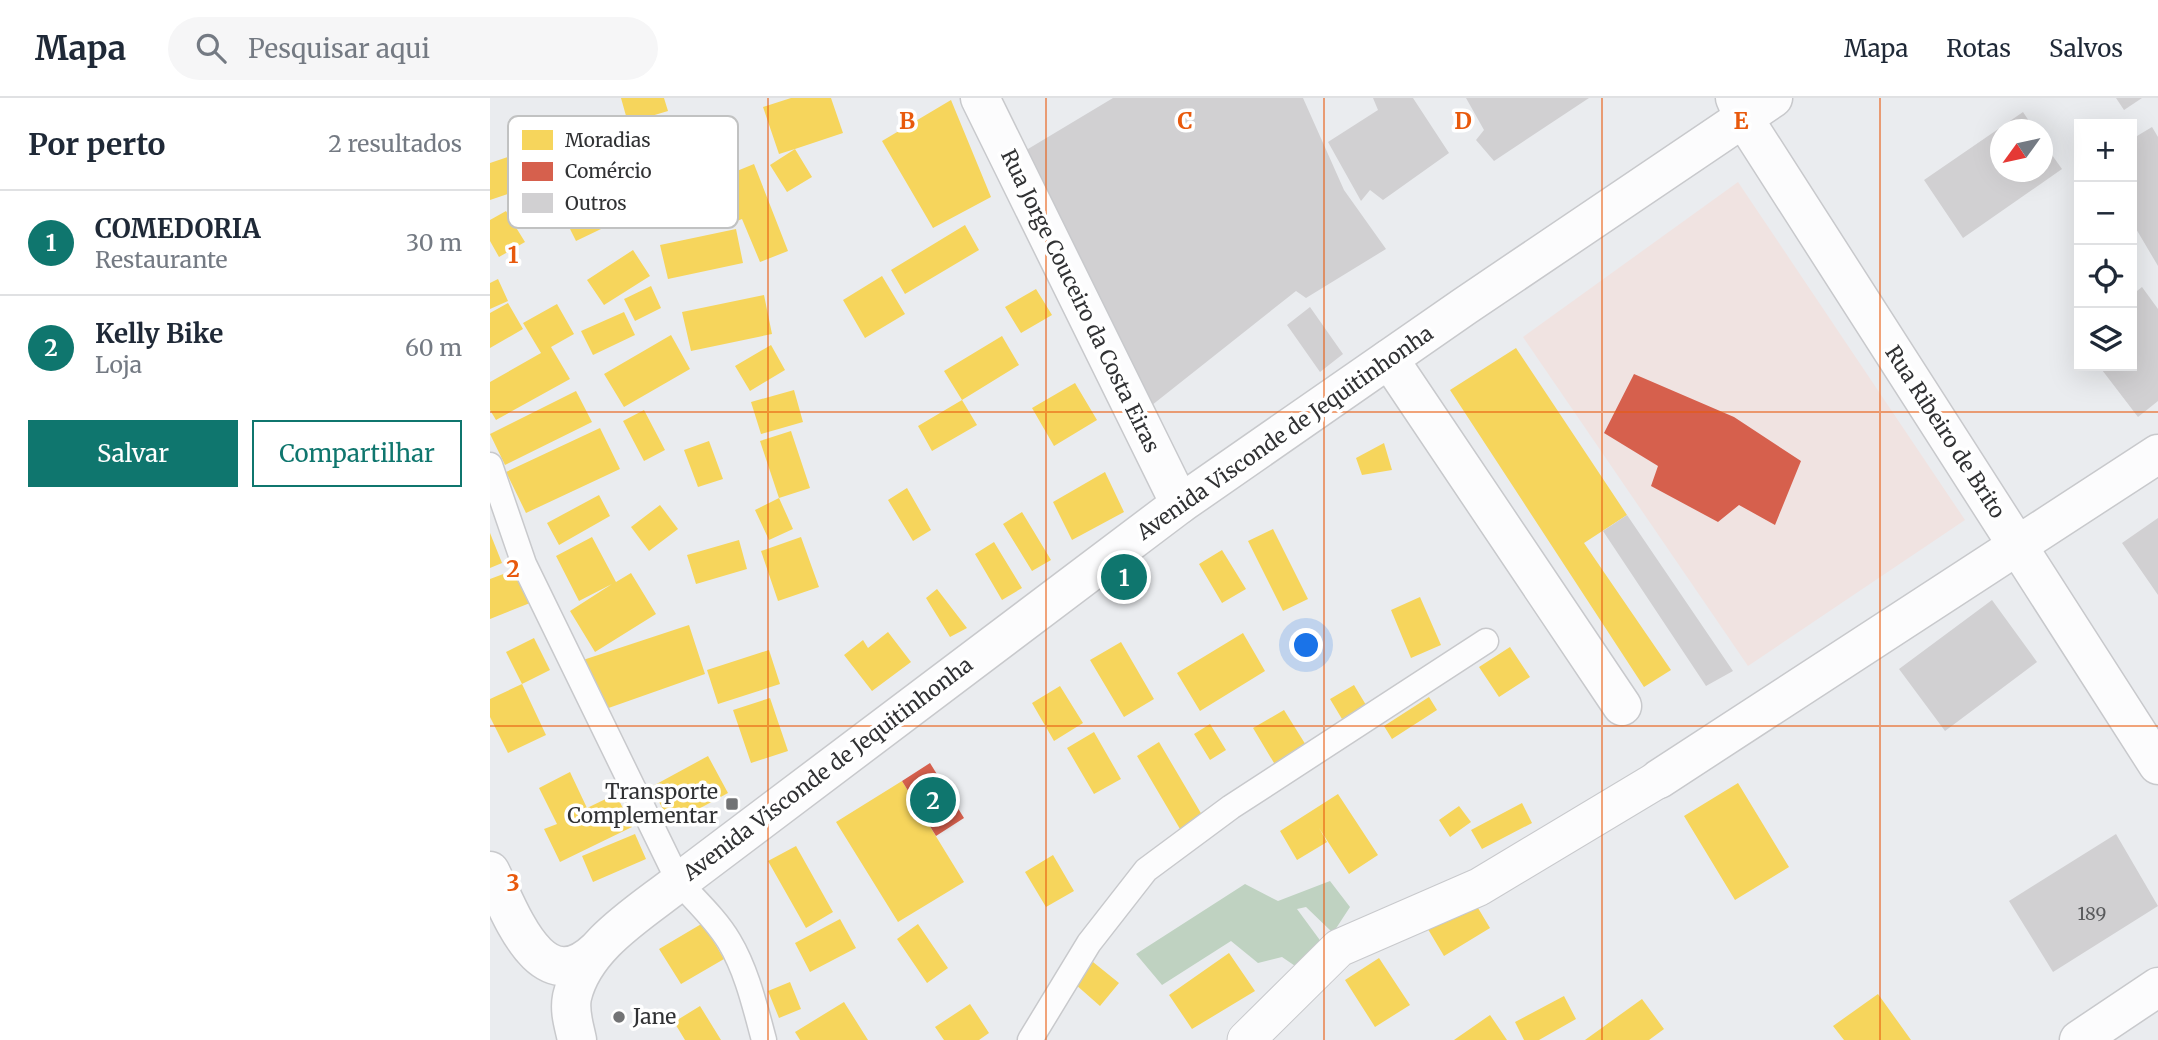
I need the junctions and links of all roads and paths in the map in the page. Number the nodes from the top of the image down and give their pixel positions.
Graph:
1 (981, 98) edge
2 (1751, 105) edge
3 (1389, 359) junction
4 (2158, 454) edge
5 (490, 465) edge
6 (1180, 504) junction
7 (2017, 545) junction
8 (1486, 641) dead end
9 (1622, 706) dead end
10 (2158, 765) edge
11 (1658, 779) joint
12 (490, 871) edge
13 (679, 882) junction
14 (590, 960) junction
15 (2158, 987) edge
16 (577, 1040) edge
17 (764, 1040) edge
18 (1030, 1040) edge
19 (1246, 1040) edge
20 (2079, 1040) edge

1 - 6 street, Rua Jorge Couceiro da Costa Eiras
2 - 3 street, Avenida Visconde de Jequitinhonha
2 - 7 street, Rua Ribeiro de Brito
3 - 6 street, Avenida Visconde de Jequitinhonha
3 - 9 street
4 - 7 street
5 - 13 lane
6 - 13 street, Avenida Visconde de Jequitinhonha
7 - 10 street, Rua Ribeiro de Brito
7 - 11 street
8 - 18 lane
11 - 19 street
12 - 14 street, Avenida Visconde de Jequitinhonha
13 - 14 street, Avenida Visconde de Jequitinhonha
13 - 17 lane
14 - 16 street
15 - 20 street

